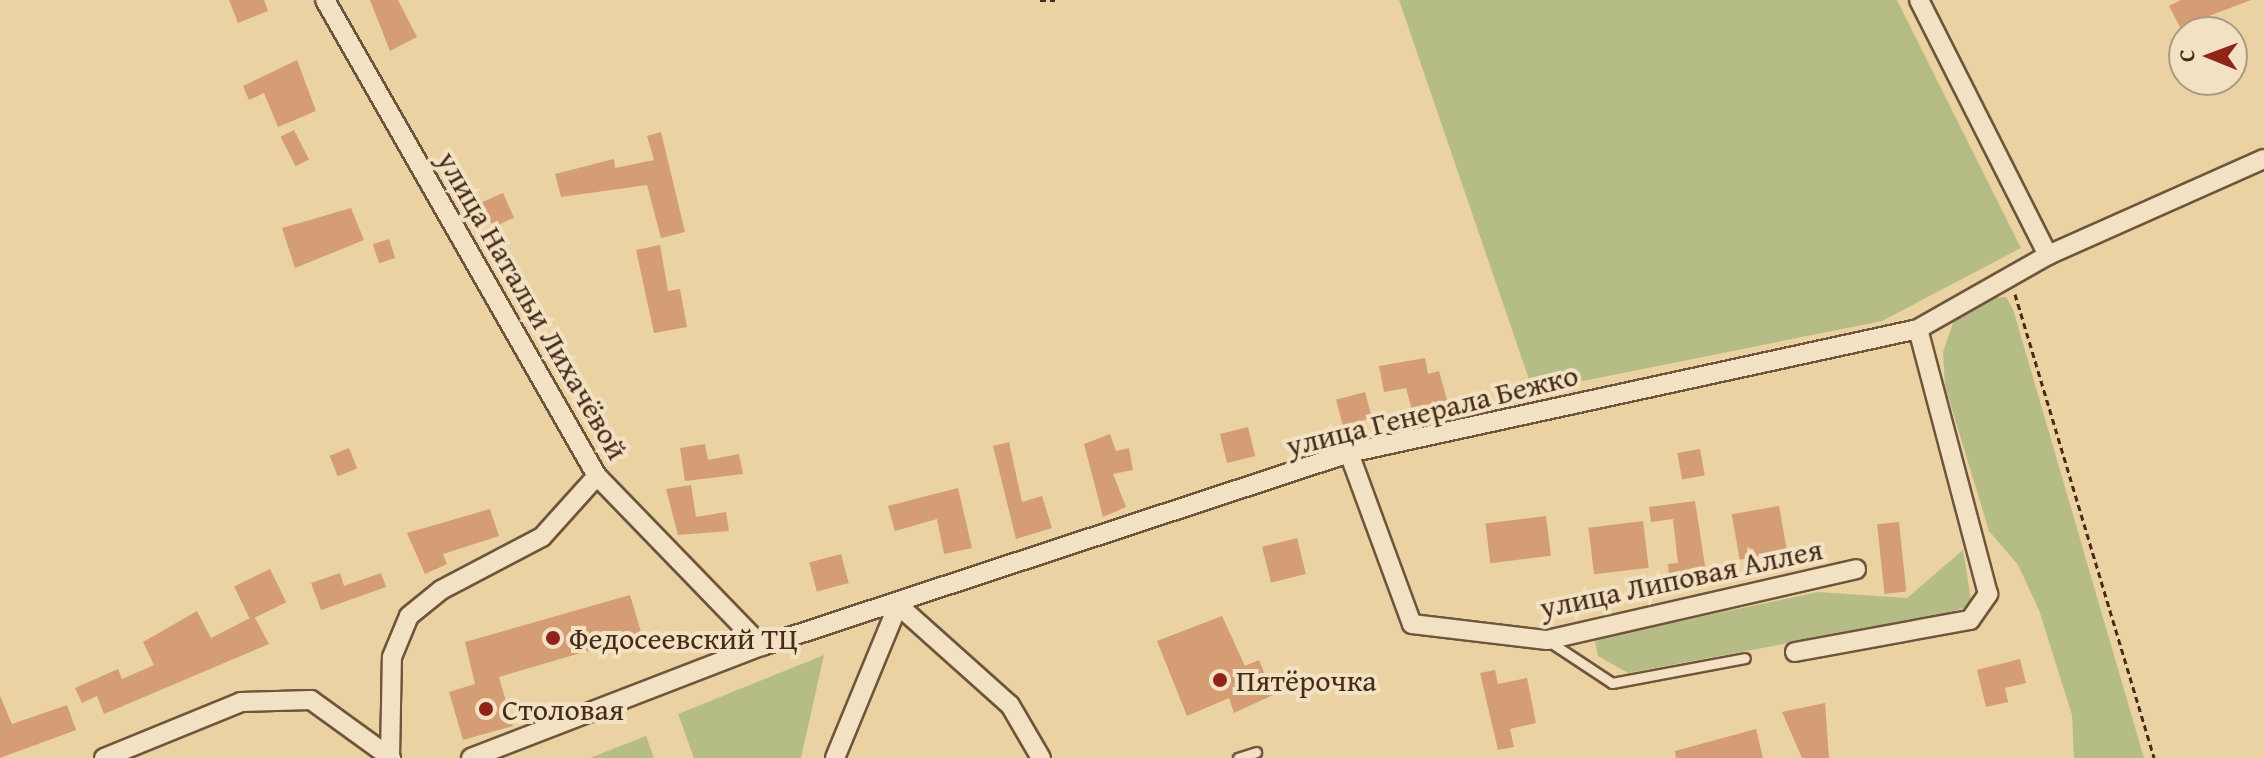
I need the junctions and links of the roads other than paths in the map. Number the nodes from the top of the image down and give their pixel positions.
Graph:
1 (325, 0) edge
2 (1919, 0) edge
3 (2264, 159) edge
4 (2048, 255) junction
5 (1918, 329) junction
6 (1349, 453) junction
7 (597, 476) junction
8 (1856, 569) dead end
9 (898, 605) junction
10 (1547, 640) junction
11 (762, 646) junction
12 (1795, 652) dead end
13 (1745, 658) dead end
14 (1256, 752) dead end
15 (104, 758) edge
16 (391, 758) edge
17 (471, 758) edge
18 (835, 758) edge
19 (1041, 758) edge
20 (1238, 758) edge

1 - 7 street, улица Натальи Лихачёвой
2 - 4 street
3 - 4 street, улица Генерала Бежко
4 - 5 street, улица Генерала Бежко
5 - 6 street, улица Генерала Бежко
5 - 12 street
6 - 9 street, улица Генерала Бежко
6 - 10 street, улица Липовая Аллея
7 - 11 street, улица Натальи Лихачёвой
7 - 16 street
8 - 10 street, улица Липовая Аллея
9 - 11 street, улица Генерала Бежко
9 - 18 street
9 - 19 street
10 - 13 lane
11 - 17 street, улица Генерала Бежко
14 - 20 lane
15 - 16 street

